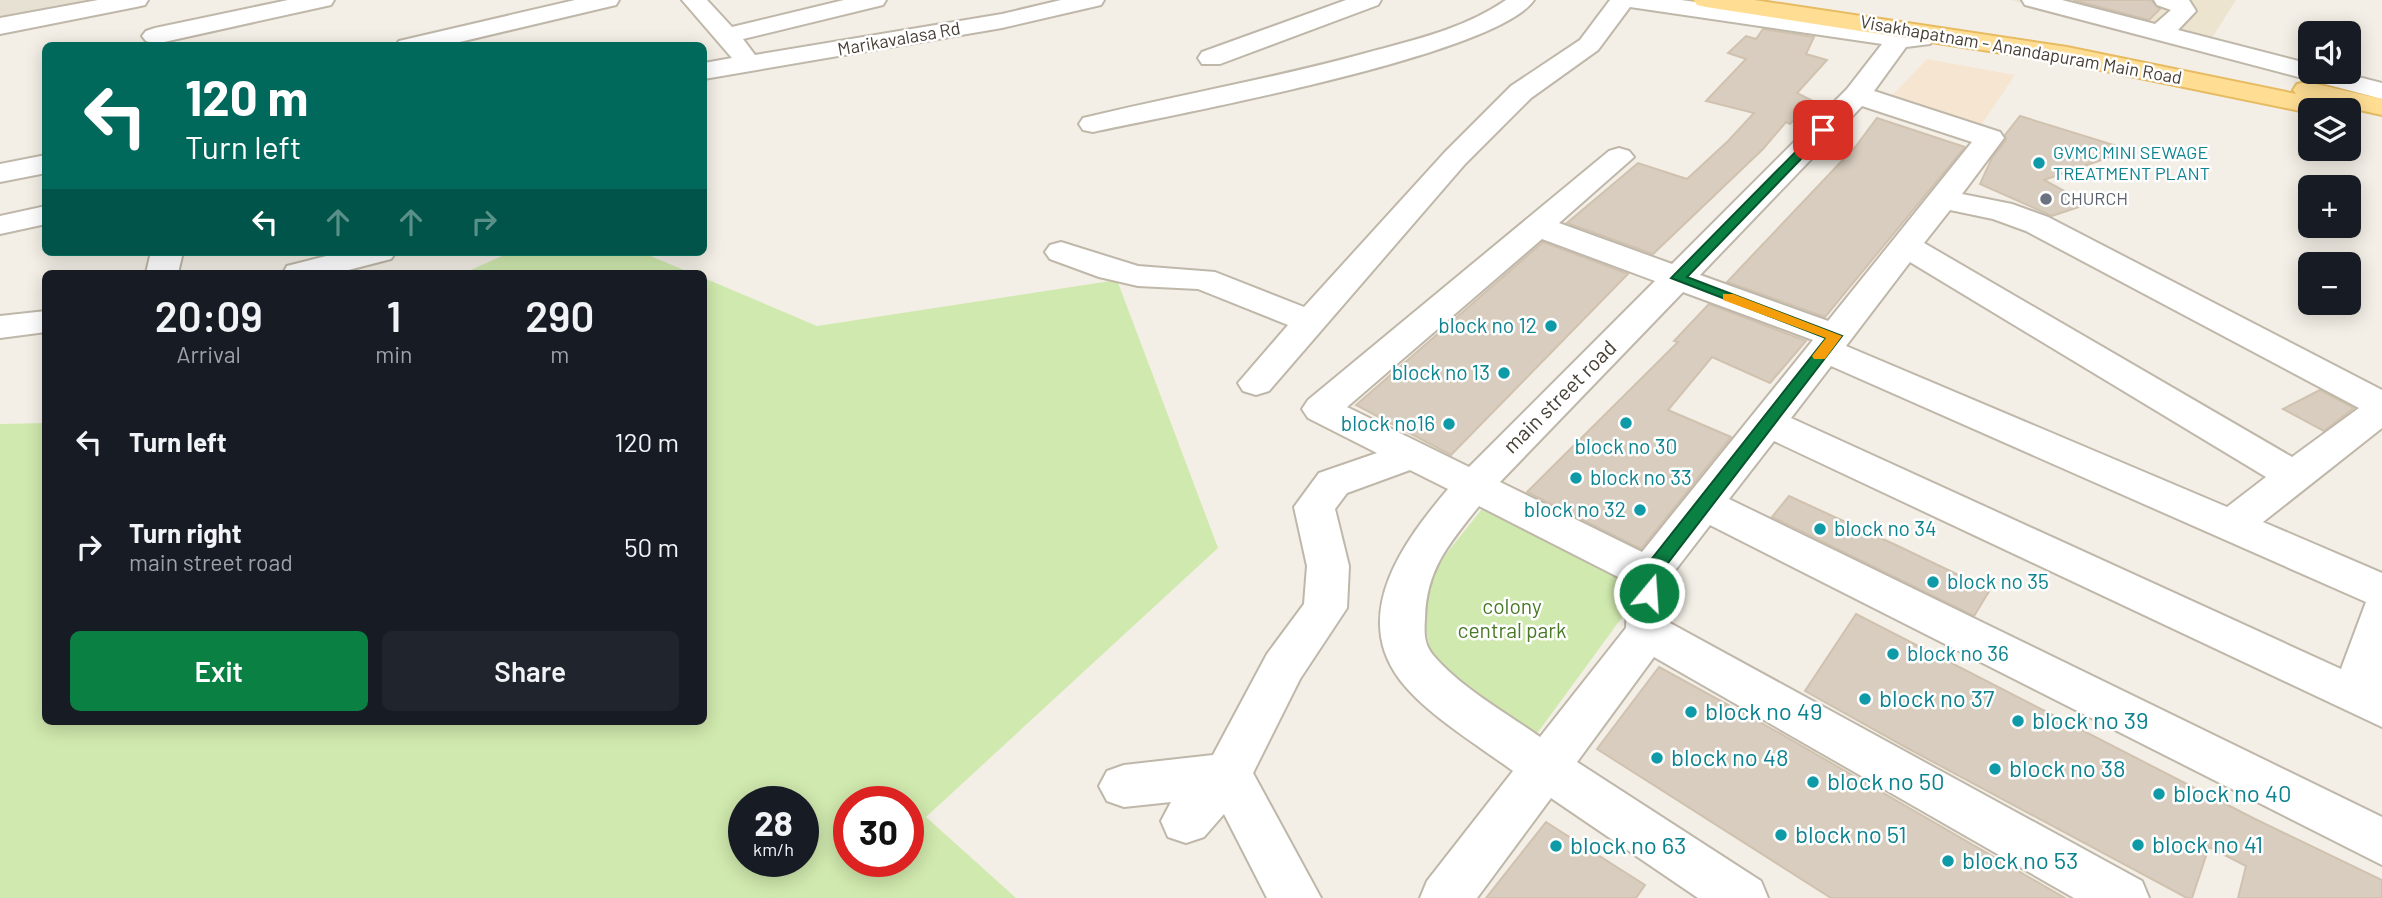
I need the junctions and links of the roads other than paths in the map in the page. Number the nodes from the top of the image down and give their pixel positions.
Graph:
1 (136, 0) edge
2 (322, 0) edge
3 (607, 0) edge
4 (694, 0) edge
5 (874, 0) edge
6 (1043, 0) edge
7 (1092, 0) edge
8 (1369, 0) edge
9 (1522, 0) edge
10 (1623, 0) edge
11 (1630, 0) edge
12 (1706, 0) edge
13 (1795, 0) edge
14 (2034, 0) edge
15 (2166, 0) edge
16 (983, 6) edge
17 (0, 26) edge
18 (2158, 34) junction
19 (155, 36) dead end
20 (1899, 39) junction
21 (1965, 39) junction
22 (425, 42) edge
23 (733, 45) junction
24 (707, 58) edge
25 (1211, 58) dead end
26 (707, 70) edge
27 (2382, 91) edge
28 (1857, 95) junction
29 (2298, 102) edge
30 (2382, 107) edge
31 (2361, 117) edge
32 (2382, 122) edge
33 (1093, 124) dead end
34 (1619, 157) dead end
35 (42, 165) edge
36 (0, 173) edge
37 (42, 178) edge
38 (0, 187) edge
39 (1942, 199) junction
40 (42, 216) edge
41 (0, 225) edge
42 (1537, 226) junction
43 (1906, 246) junction
44 (1061, 252) dead end
45 (365, 256) edge
46 (311, 270) edge
47 (1678, 278) junction
48 (42, 322) edge
49 (1312, 322) junction
50 (0, 327) edge
51 (1829, 343) junction
52 (1256, 383) dead end
53 (2382, 407) edge
54 (1767, 422) junction
55 (1410, 456) junction
56 (2294, 476) junction
57 (1472, 487) junction
58 (1704, 505) junction
59 (2231, 526) junction
60 (1649, 574) junction
61 (2382, 591) edge
62 (2382, 612) edge
63 (1648, 632) junction
64 (2368, 702) edge
65 (1545, 767) junction
66 (1228, 774) junction
67 (1124, 786) dead end
68 (1186, 821) dead end
69 (2382, 842) edge
70 (1295, 898) edge
71 (1446, 898) edge
72 (1742, 898) edge
73 (2123, 898) edge

1 - 17 street
2 - 19 street
3 - 22 street
4 - 23 street
5 - 23 street
6 - 16 street, Marikavalasa Rd
7 - 26 street, Marikavalasa Rd
8 - 25 street
9 - 33 street
10 - 49 street
11 - 20 street
12 - 21 main road, Visakhapatnam - Anandapuram Main Road
13 - 30 main road, Visakhapatnam - Anandapuram Main Road
14 - 18 street
15 - 18 street
16 - 23 street, Marikavalasa Rd
18 - 27 street
20 - 21 street
20 - 28 street, main street road
21 - 29 main road, Visakhapatnam - Anandapuram Main Road
23 - 24 street, Marikavalasa Rd
28 - 39 street
28 - 47 street, main street road
31 - 32 main road
34 - 42 street
35 - 36 street
37 - 38 street
39 - 43 street
39 - 53 street
40 - 41 street
42 - 47 street
42 - 55 street
43 - 51 street
43 - 56 street
44 - 49 street
45 - 46 street
47 - 51 street
47 - 57 street, main street road
48 - 50 street
49 - 52 street
51 - 54 street
51 - 59 street
53 - 56 street
54 - 58 street
54 - 64 street
55 - 57 street
55 - 66 street
56 - 59 street
57 - 60 street
57 - 65 street, main street road
58 - 60 street
58 - 69 street
59 - 61 street
60 - 63 street
62 - 64 street
63 - 65 street
63 - 73 street
65 - 71 street
65 - 72 street, main street road
66 - 67 street
66 - 68 street
66 - 70 street

